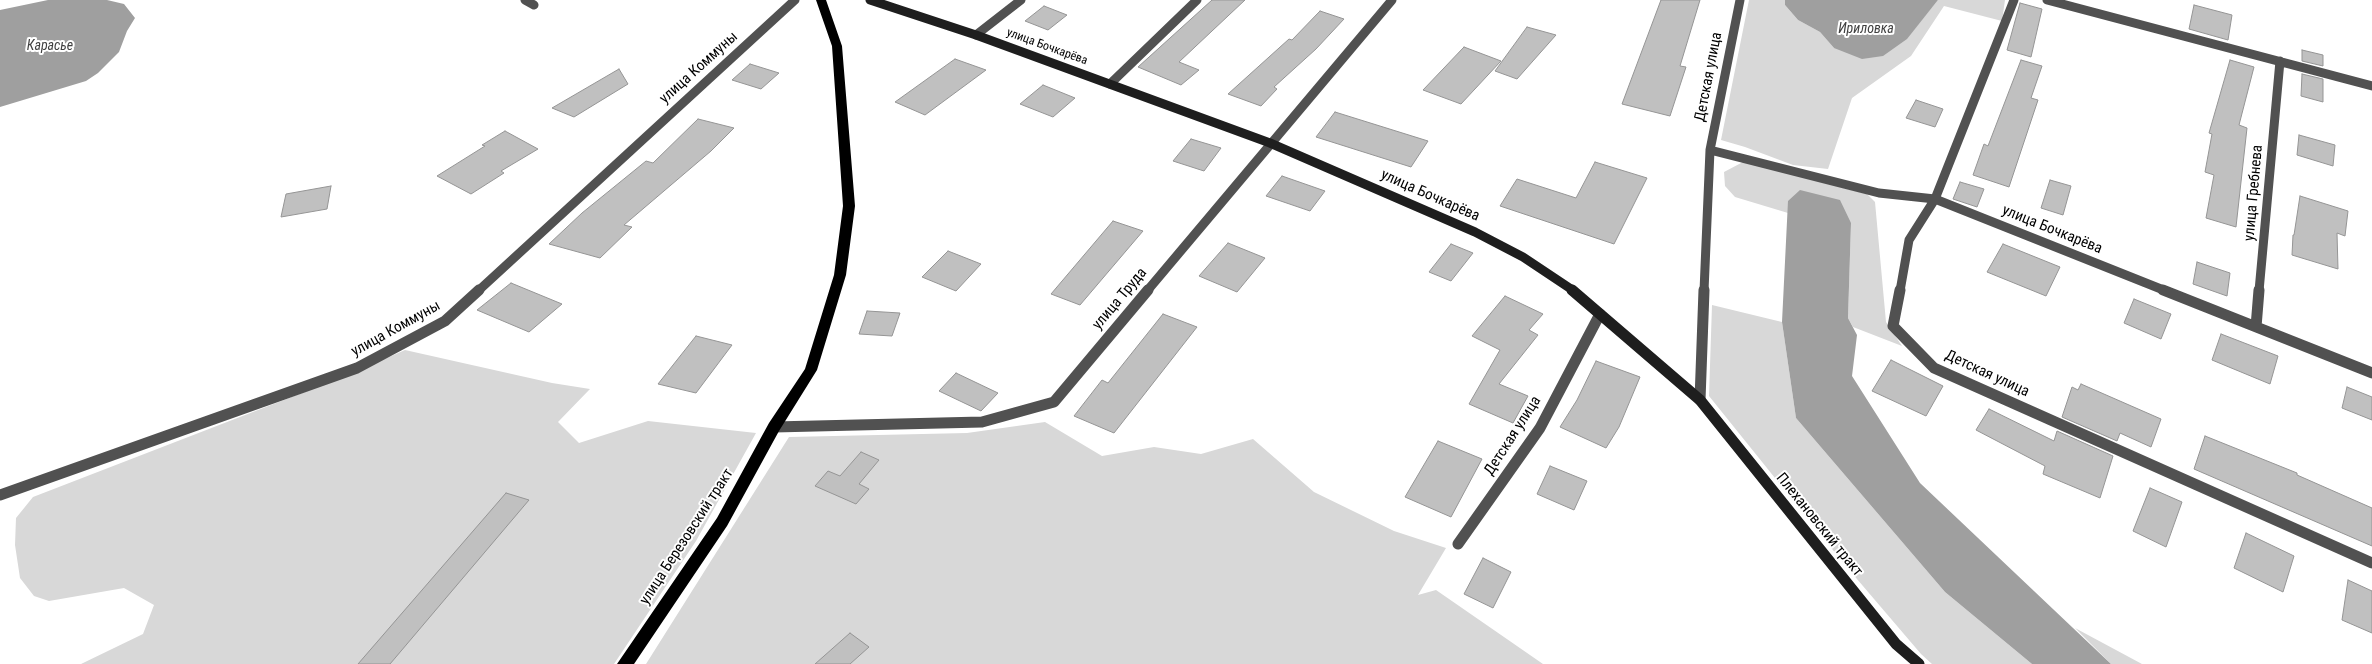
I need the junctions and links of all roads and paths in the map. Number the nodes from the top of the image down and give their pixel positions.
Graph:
1 (525, 0) edge
2 (795, 0) edge
3 (821, 0) edge
4 (870, 0) edge
5 (1021, 0) edge
6 (1197, 0) edge
7 (1392, 0) edge
8 (1740, 0) edge
9 (2014, 0) edge
10 (2047, 0) edge
11 (534, 5) dead end
12 (976, 34) junction
13 (2280, 61) junction
14 (1110, 84) junction
15 (2372, 86) edge
16 (1270, 143) junction
17 (1710, 150) junction
18 (1935, 199) junction
19 (1600, 314) junction
20 (2256, 327) junction
21 (2372, 373) edge
22 (1700, 400) junction
23 (774, 427) junction
24 (0, 495) edge
25 (1458, 544) dead end
26 (2372, 563) edge
27 (625, 664) edge
28 (1919, 664) edge

1 - 11 street
2 - 24 street, улица Коммуны
3 - 23 main road
4 - 12 street, улица Бочкарёва
5 - 12 street, улица Бочкарёва
6 - 14 street
7 - 16 street, улица Труда
8 - 17 street, Детская улица
9 - 18 street, Детская улица
10 - 13 street
12 - 14 street, улица Бочкарёва
13 - 15 street
13 - 20 street, улица Гребнева
14 - 16 street, улица Бочкарёва
16 - 19 street, улица Бочкарёва
16 - 23 street, улица Труда
17 - 18 street, улица Бочкарёва
17 - 22 street, Детская улица
18 - 20 street, улица Бочкарёва
18 - 26 street, Детская улица
19 - 22 street, улица Бочкарёва
19 - 25 street, Детская улица
20 - 21 street, улица Бочкарёва
22 - 28 street, Плехановский тракт
23 - 27 main road, улица Березовский тракт

